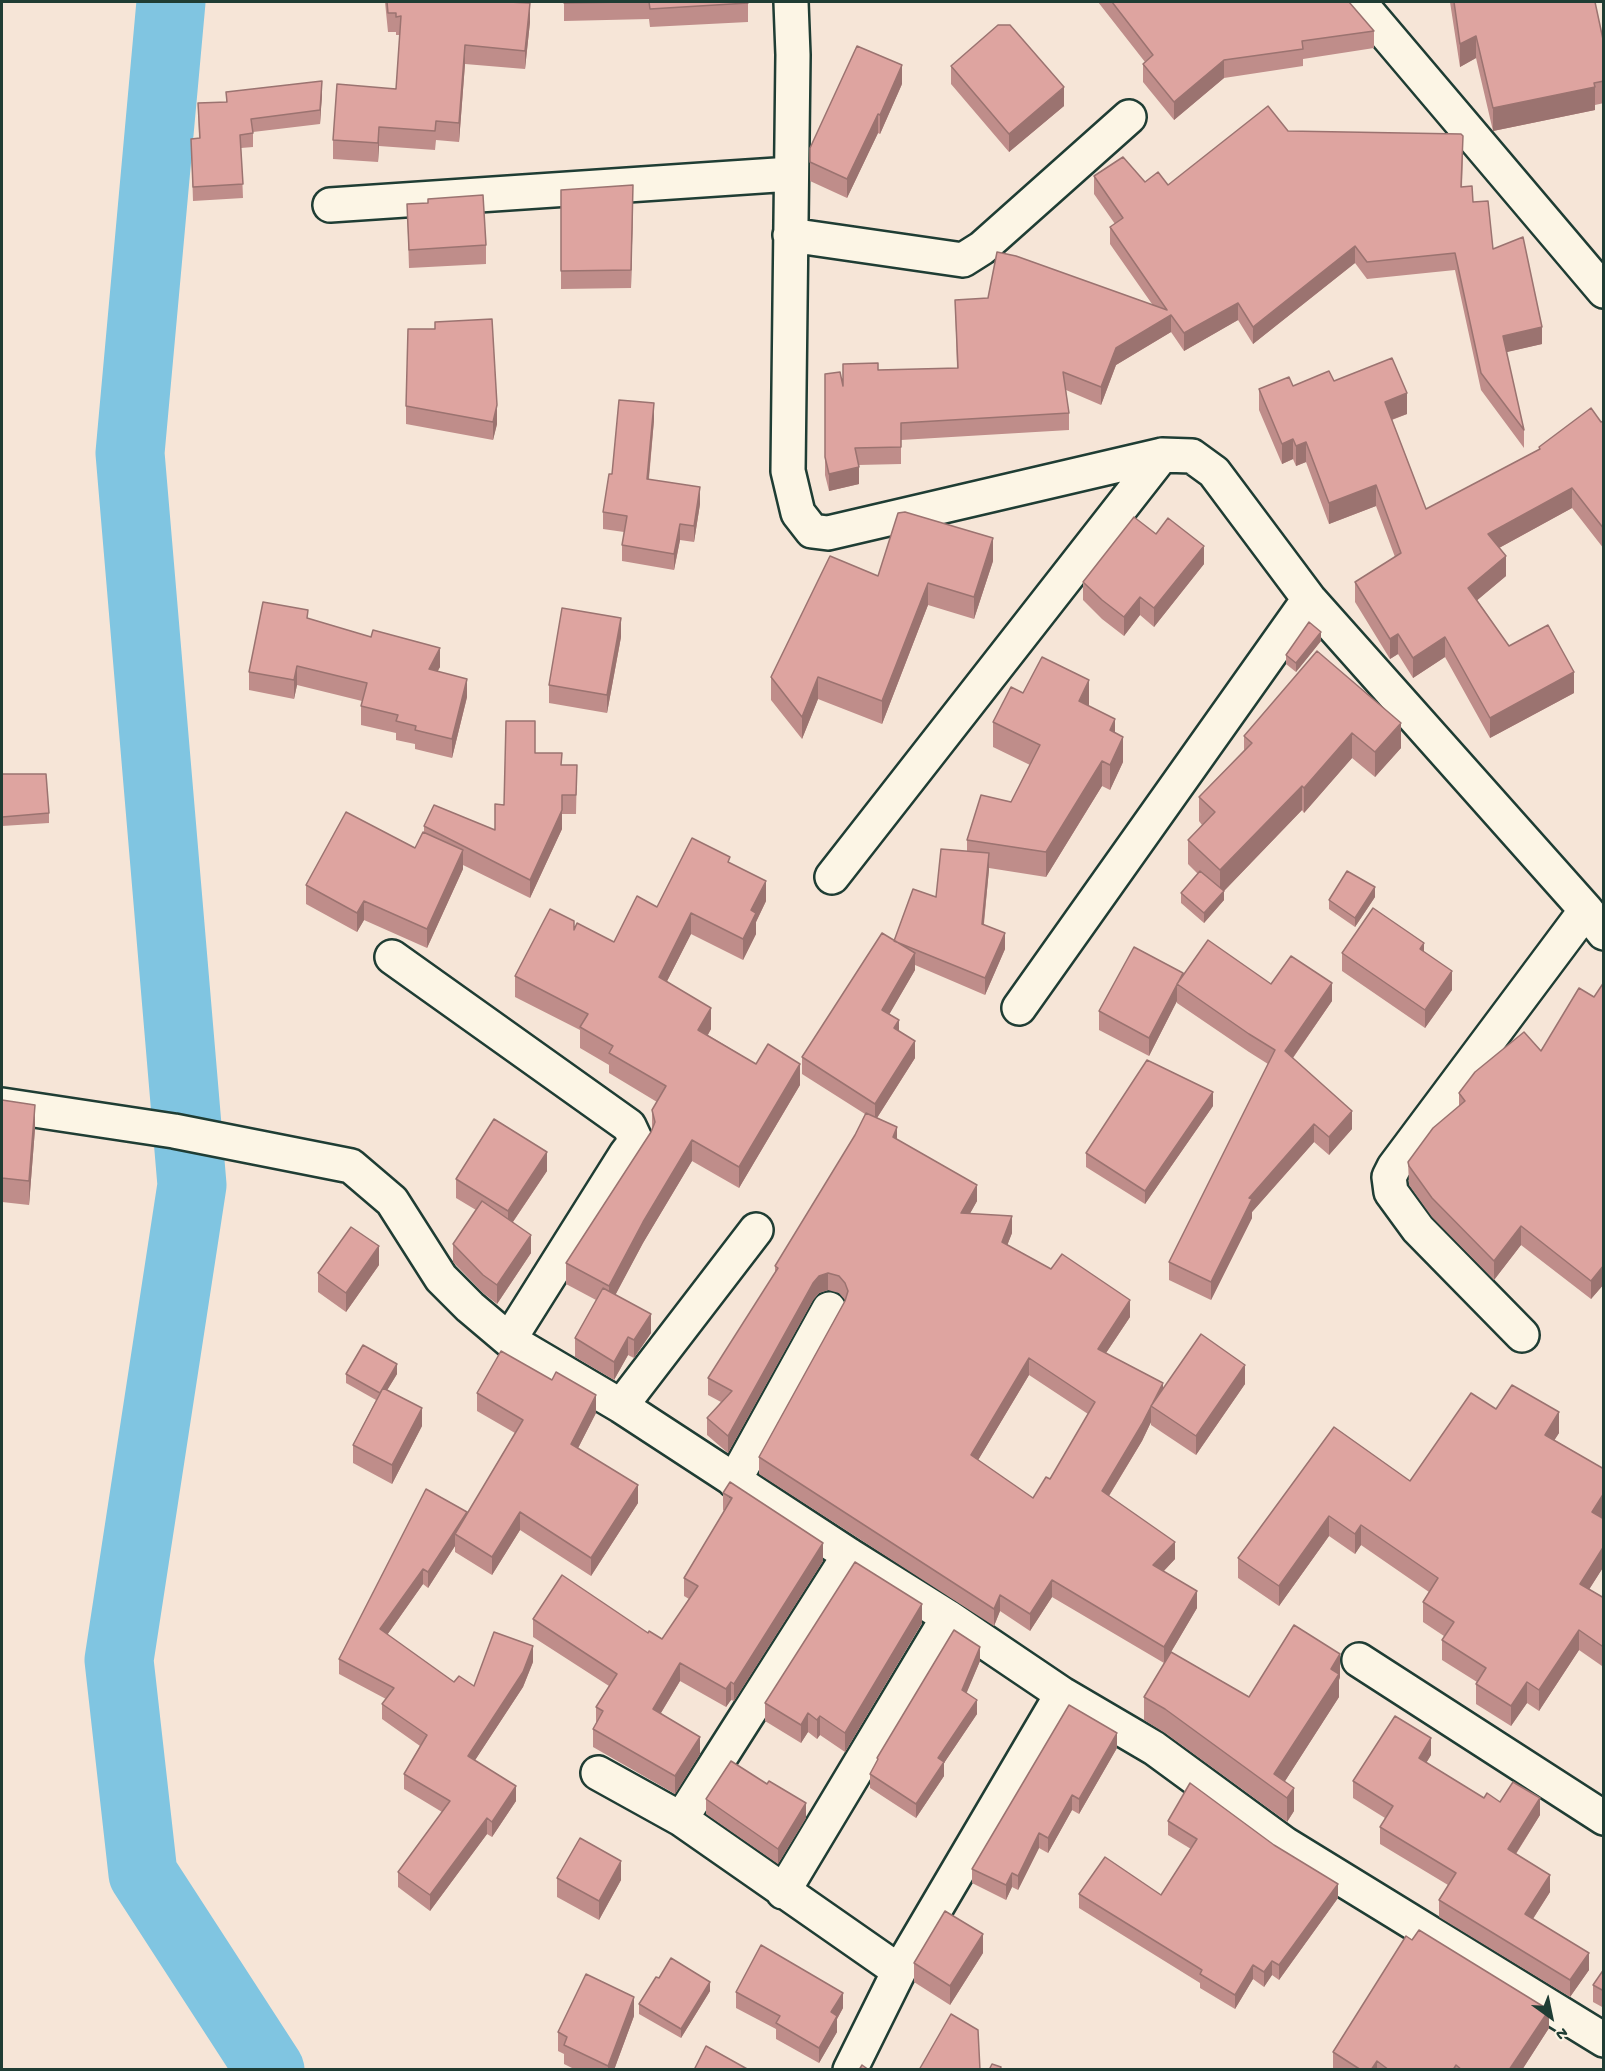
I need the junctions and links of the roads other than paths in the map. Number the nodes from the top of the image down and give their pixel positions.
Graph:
1 (791, 2) edge
2 (1359, 2) edge
3 (1129, 117) dead end
4 (791, 174) junction
5 (330, 205) dead end
6 (790, 235) junction
7 (1604, 291) edge
8 (1162, 454) junction
9 (1309, 599) junction
10 (832, 877) dead end
11 (1595, 922) edge
12 (392, 957) dead end
13 (1019, 1008) dead end
14 (2, 1105) edge
15 (756, 1230) dead end
16 (829, 1309) dead end
17 (1522, 1335) dead end
18 (509, 1340) junction
19 (621, 1406) junction
20 (734, 1481) junction
21 (849, 1555) junction
22 (948, 1617) junction
23 (1359, 1660) dead end
24 (1062, 1694) junction
25 (598, 1773) dead end
26 (1604, 1818) edge
27 (681, 1819) junction
28 (783, 1892) junction
29 (899, 1971) junction
30 (1604, 2040) edge
31 (850, 2070) edge

1 - 4 street
2 - 7 street
3 - 6 street
4 - 5 street
4 - 6 street
6 - 8 street
8 - 9 street
8 - 10 street
9 - 11 street
9 - 13 street
11 - 17 street
12 - 18 street
14 - 18 street
15 - 19 street
16 - 20 street
18 - 19 street
19 - 20 street
20 - 21 street
21 - 22 street
21 - 27 street
22 - 24 street
22 - 28 street
23 - 26 street
24 - 29 street
24 - 30 street
25 - 27 street
27 - 28 street
28 - 29 street
29 - 31 street

